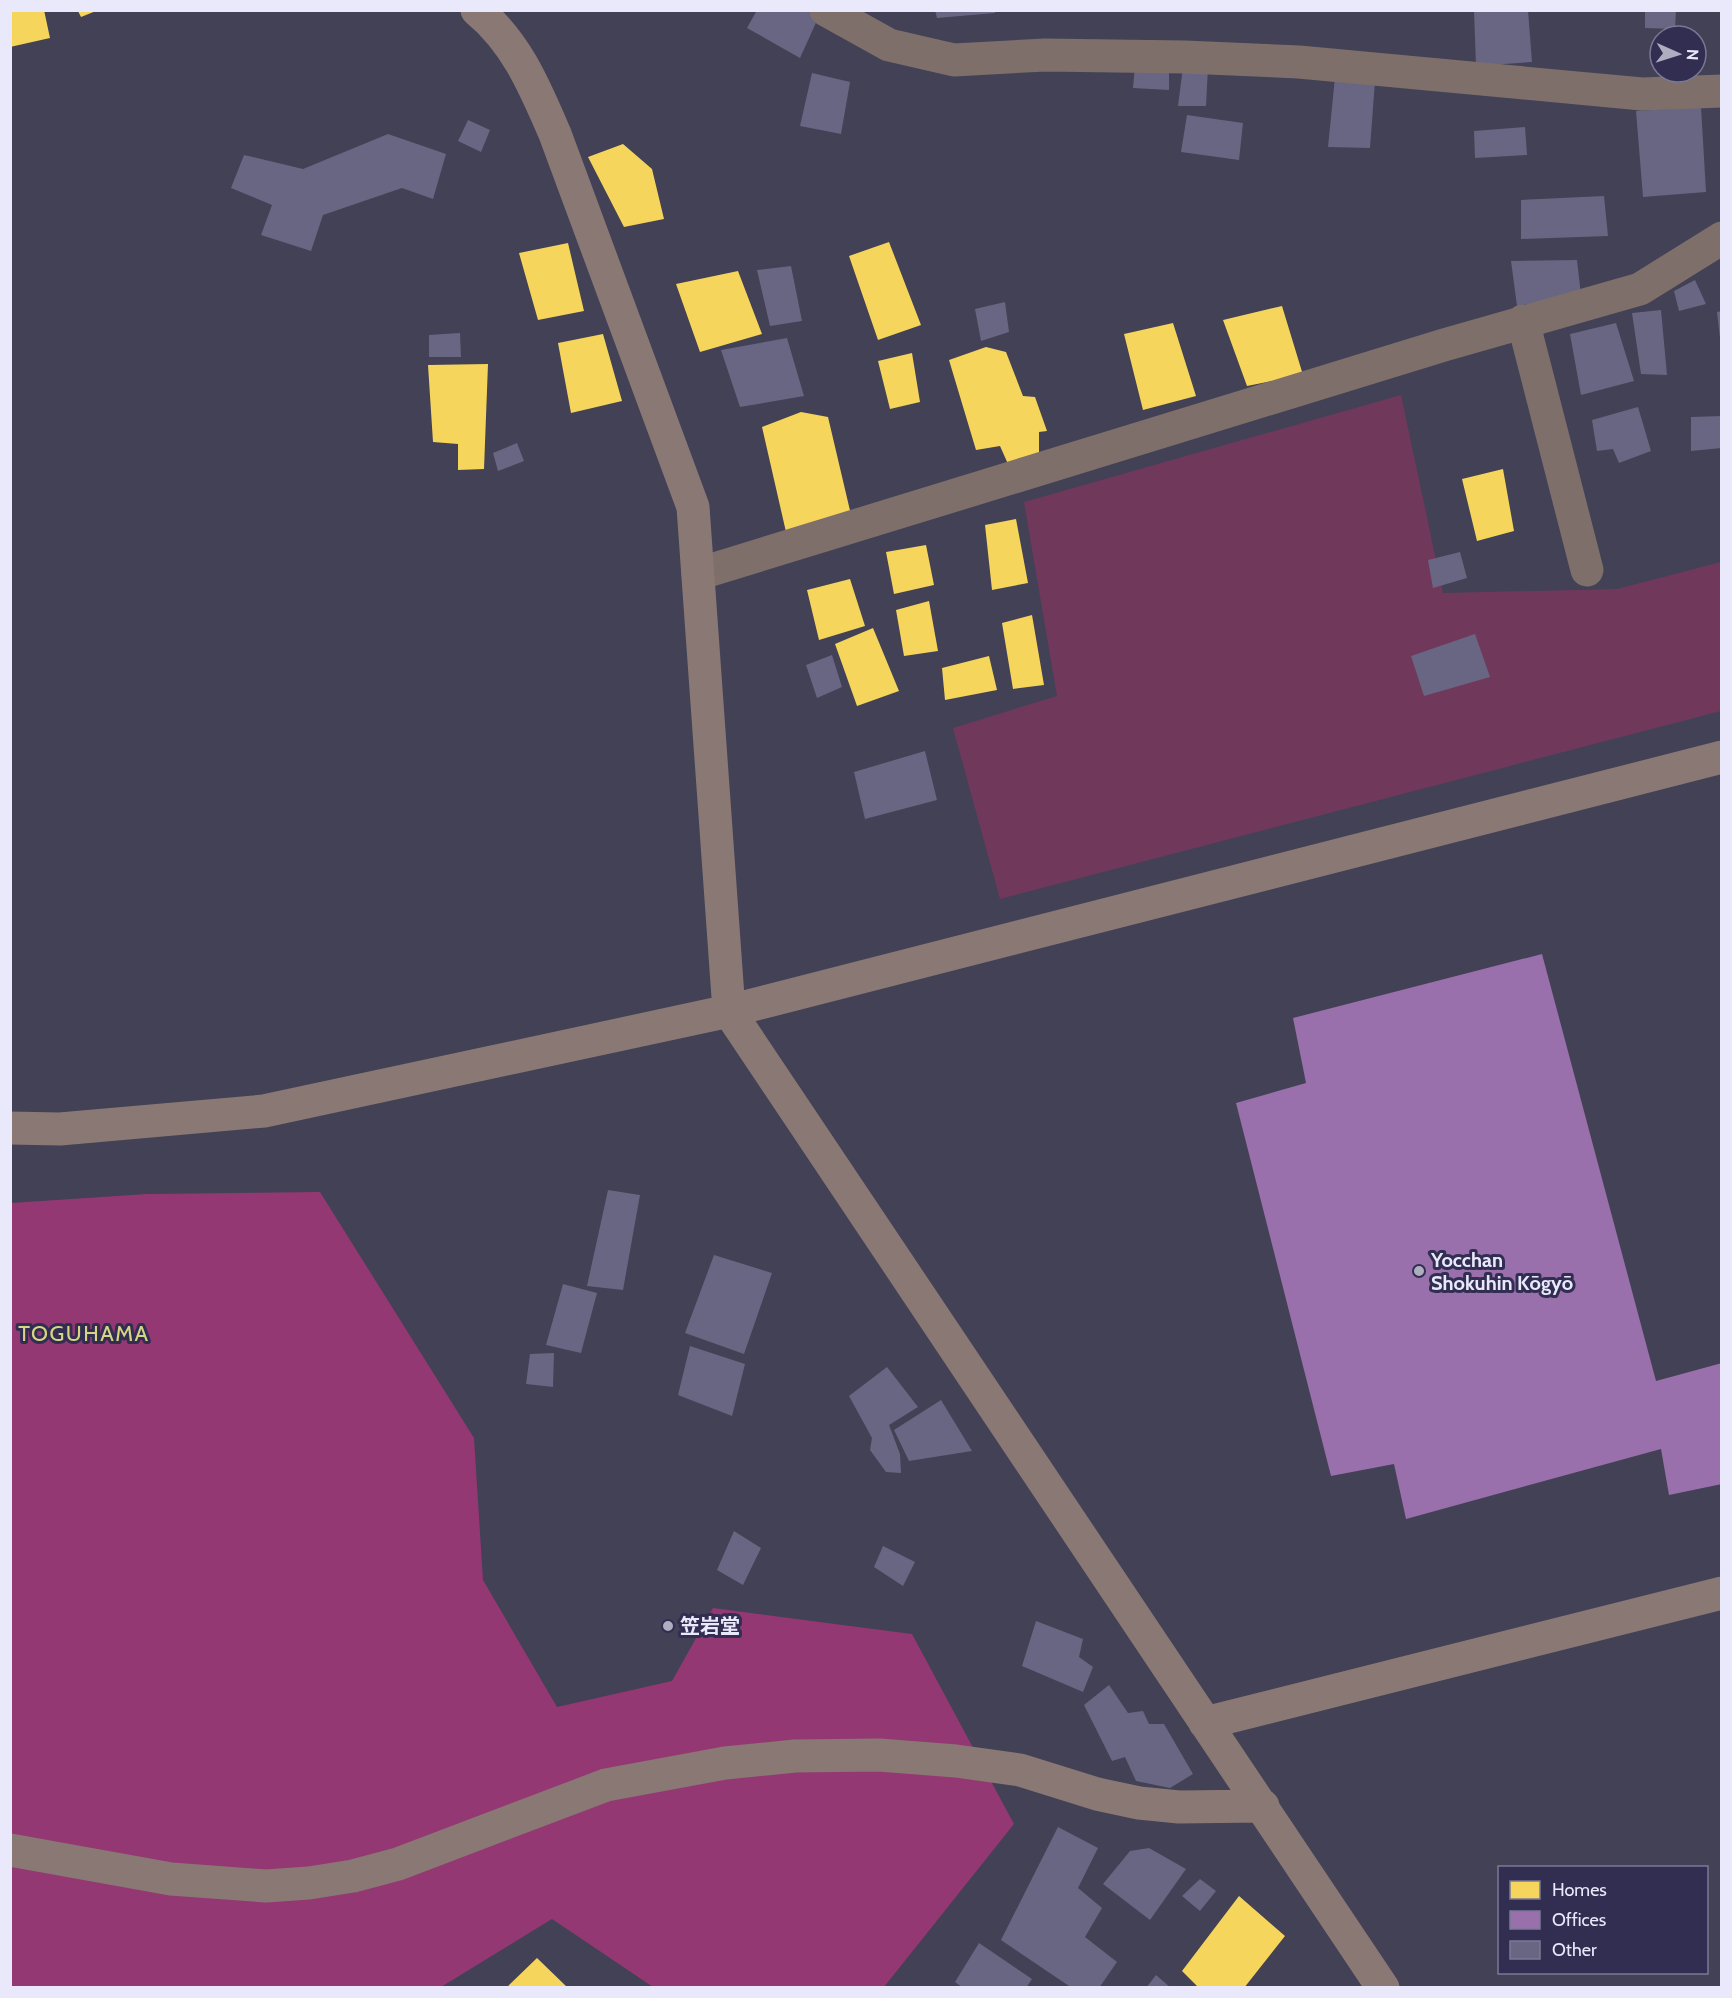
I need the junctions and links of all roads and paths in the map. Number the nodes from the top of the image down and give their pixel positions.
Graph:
1 (477, 10) edge
2 (826, 10) edge
3 (1722, 91) edge
4 (1722, 238) edge
5 (1524, 321) junction
6 (1587, 570) dead end
7 (698, 574) junction
8 (1722, 757) edge
9 (729, 1011) junction
10 (10, 1128) edge
11 (1722, 1593) edge
12 (1205, 1723) junction
13 (1263, 1806) junction
14 (10, 1850) edge
15 (1383, 1988) edge

1 - 7 street
2 - 3 street
4 - 5 street
5 - 6 street
5 - 7 street
7 - 9 street
8 - 9 street
9 - 10 street
9 - 12 street
11 - 12 street
12 - 13 street
13 - 14 street
13 - 15 street

